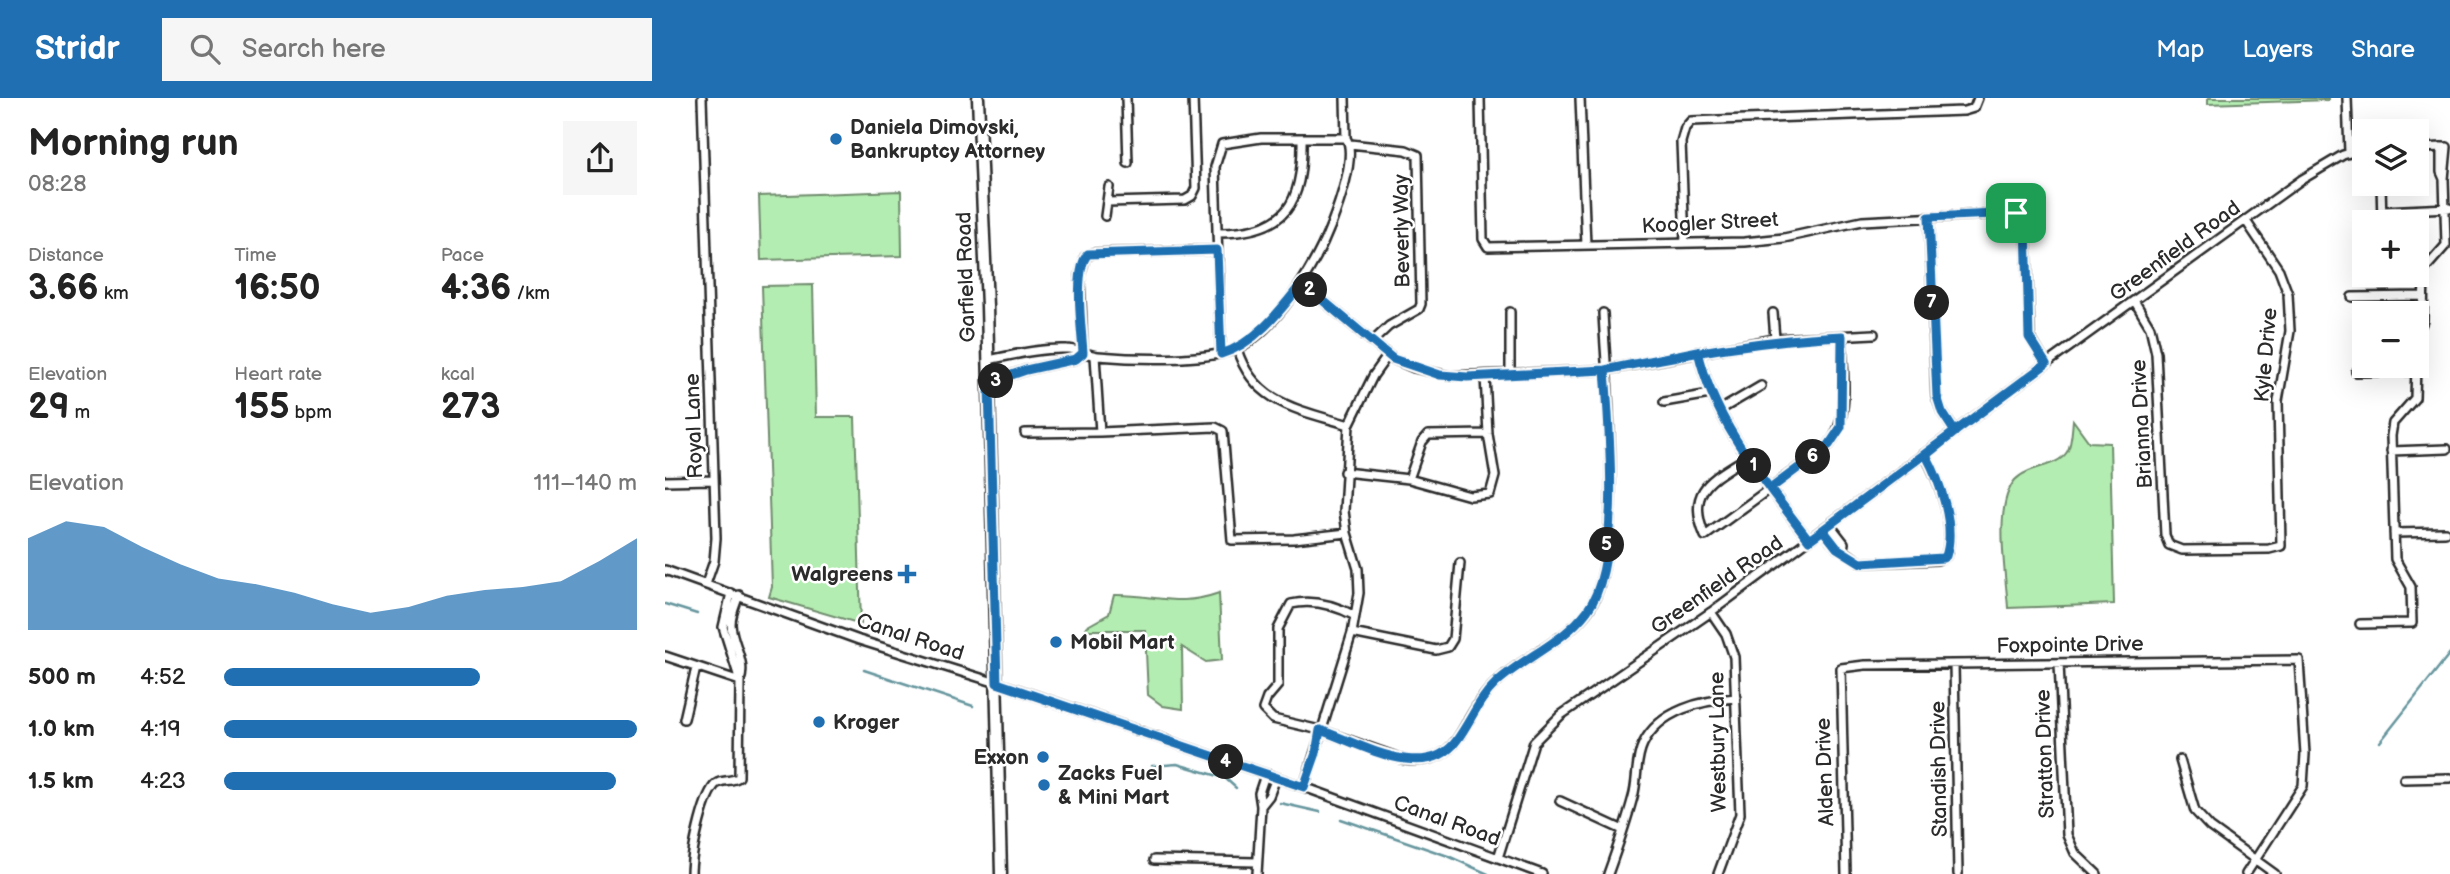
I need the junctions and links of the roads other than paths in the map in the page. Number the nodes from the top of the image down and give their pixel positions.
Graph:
1 (702, 98) edge
2 (978, 98) edge
3 (1126, 98) edge
4 (1193, 98) edge
5 (1345, 98) edge
6 (1480, 98) edge
7 (1580, 98) edge
8 (2347, 98) edge
9 (1977, 102) edge
10 (1302, 139) junction
11 (1348, 141) junction
12 (2446, 147) edge
13 (2352, 152) edge
14 (2349, 153) junction
15 (1128, 163) dead end
16 (1108, 187) dead end
17 (1107, 202) junction
18 (2448, 209) edge
19 (2415, 210) edge
20 (1105, 216) dead end
21 (1929, 217) junction
22 (2245, 221) junction
23 (1219, 233) junction
24 (1685, 242) junction
25 (1586, 245) junction
26 (1217, 250) junction
27 (1302, 283) junction
28 (2423, 296) junction
29 (2352, 297) dead end
30 (2423, 301) edge
31 (2135, 302) junction
32 (1510, 312) dead end
33 (1603, 313) dead end
34 (1773, 313) dead end
35 (1874, 334) dead end
36 (1842, 336) junction
37 (1775, 339) junction
38 (1372, 342) junction
39 (1237, 349) junction
40 (1698, 351) junction
41 (1083, 353) junction
42 (1221, 354) junction
43 (1388, 355) junction
44 (1094, 356) junction
45 (988, 360) junction
46 (2046, 364) junction
47 (1605, 370) junction
48 (1510, 374) junction
49 (1485, 376) junction
50 (2416, 378) edge
51 (989, 386) junction
52 (1761, 386) dead end
53 (1710, 394) junction
54 (1664, 402) dead end
55 (1720, 410) junction
56 (1349, 425) junction
57 (1100, 432) junction
58 (1955, 432) junction
59 (1025, 433) dead end
60 (1488, 434) junction
61 (2447, 449) dead end
62 (2391, 451) junction
63 (1926, 455) junction
64 (1747, 457) junction
65 (1344, 472) junction
66 (1409, 479) junction
67 (713, 480) junction
68 (665, 481) edge
69 (1770, 489) junction
70 (1831, 525) junction
71 (1823, 530) junction
72 (1347, 533) junction
73 (2394, 533) junction
74 (2445, 533) dead end
75 (1809, 540) junction
76 (2171, 548) joint
77 (1843, 550) junction
78 (1460, 563) dead end
79 (665, 570) edge
80 (706, 584) junction
81 (735, 594) junction
82 (1711, 612) junction
83 (1355, 616) junction
84 (2360, 624) dead end
85 (1352, 632) junction
86 (665, 656) edge
87 (2059, 663) junction
88 (1954, 664) junction
89 (696, 667) junction
90 (1841, 668) joint
91 (740, 681) junction
92 (997, 683) junction
93 (1736, 698) junction
94 (684, 719) dead end
95 (1320, 730) junction
96 (2179, 760) dead end
97 (1265, 775) junction
98 (1276, 778) junction
99 (2450, 778) edge
100 (2404, 779) dead end
101 (1304, 787) junction
102 (1560, 801) dead end
103 (1261, 806) junction
104 (1623, 830) junction
105 (1498, 858) junction
106 (1154, 860) dead end
107 (2255, 861) junction
108 (1257, 862) junction
109 (1521, 871) edge
110 (691, 874) edge
111 (1001, 874) edge
112 (1257, 874) edge
113 (1542, 874) edge
114 (1608, 874) edge
115 (1718, 874) edge
116 (1846, 874) edge
117 (1958, 874) edge
118 (2097, 874) edge
119 (2246, 874) edge
120 (2275, 874) edge

1 - 67 street, Royal Lane
2 - 45 main road, Garfield Road
3 - 15 street
4 - 17 street
5 - 11 street
6 - 25 street, Koogler Street
7 - 25 street
8 - 14 street
9 - 24 street
10 - 11 street
10 - 23 street
10 - 23 street
11 - 27 street
11 - 38 street, Beverly Way
12 - 18 street
13 - 14 street, Greenfield Road
14 - 22 street, Greenfield Road
16 - 17 street
17 - 20 street
18 - 19 street
18 - 28 street
21 - 24 street, Koogler Street
21 - 46 street, Koogler Street
21 - 58 street
22 - 31 street, Greenfield Road
22 - 76 street, Kyle Drive
23 - 26 street
24 - 25 street, Koogler Street
26 - 41 street
26 - 42 street
27 - 38 street
27 - 39 street
28 - 29 street
28 - 30 street
31 - 46 street, Greenfield Road
31 - 76 street, Brianna Drive
32 - 48 street
33 - 47 street
34 - 37 street
35 - 36 street
36 - 37 street
36 - 69 street
37 - 40 street
38 - 43 street
39 - 42 street
39 - 56 street
40 - 47 street
40 - 53 street
41 - 44 street
41 - 45 street
41 - 51 street
42 - 44 street
43 - 49 street
43 - 56 street
44 - 57 street
45 - 51 main road, Garfield Road
46 - 58 street, Greenfield Road
47 - 48 street
47 - 95 street
48 - 49 street
49 - 60 street
50 - 62 street
51 - 92 main road, Garfield Road
52 - 55 street
53 - 54 street
53 - 55 street
55 - 64 street
56 - 65 street
57 - 59 street
57 - 72 street
58 - 63 street, Greenfield Road
60 - 66 street
60 - 66 street
61 - 62 street
62 - 73 street
63 - 70 street, Greenfield Road
63 - 77 street
64 - 69 street
64 - 69 street
65 - 66 street
65 - 72 street
67 - 68 street
67 - 80 street, Royal Lane
69 - 75 street
70 - 71 street, Greenfield Road
70 - 77 street
71 - 75 street, Greenfield Road
71 - 77 street
72 - 83 street
73 - 74 street
73 - 84 street
75 - 82 street, Greenfield Road
78 - 85 street
79 - 80 street, Canal Road
80 - 81 street, Canal Road
81 - 91 street
81 - 92 street, Canal Road
82 - 93 street, Westbury Lane
82 - 105 street, Greenfield Road
83 - 85 street
83 - 95 street
85 - 95 street
86 - 89 street
87 - 88 street, Foxpointe Drive
87 - 107 street, Foxpointe Drive
87 - 118 street, Stratton Drive
88 - 90 street, Foxpointe Drive
88 - 117 street, Standish Drive
89 - 91 street
89 - 94 street
90 - 116 street, Alden Drive
91 - 110 street
92 - 97 street, Canal Road
92 - 111 main road, Garfield Road
93 - 104 street
93 - 115 street, Westbury Lane
95 - 101 street
96 - 107 street
97 - 98 street, Canal Road
97 - 103 street
98 - 101 street, Canal Road
98 - 103 street
99 - 100 street
101 - 105 street, Canal Road
102 - 104 street
103 - 108 street
104 - 114 street
105 - 109 street, Canal Road
106 - 108 street
107 - 119 street
107 - 120 street
108 - 112 street
109 - 113 street, Canal Road

